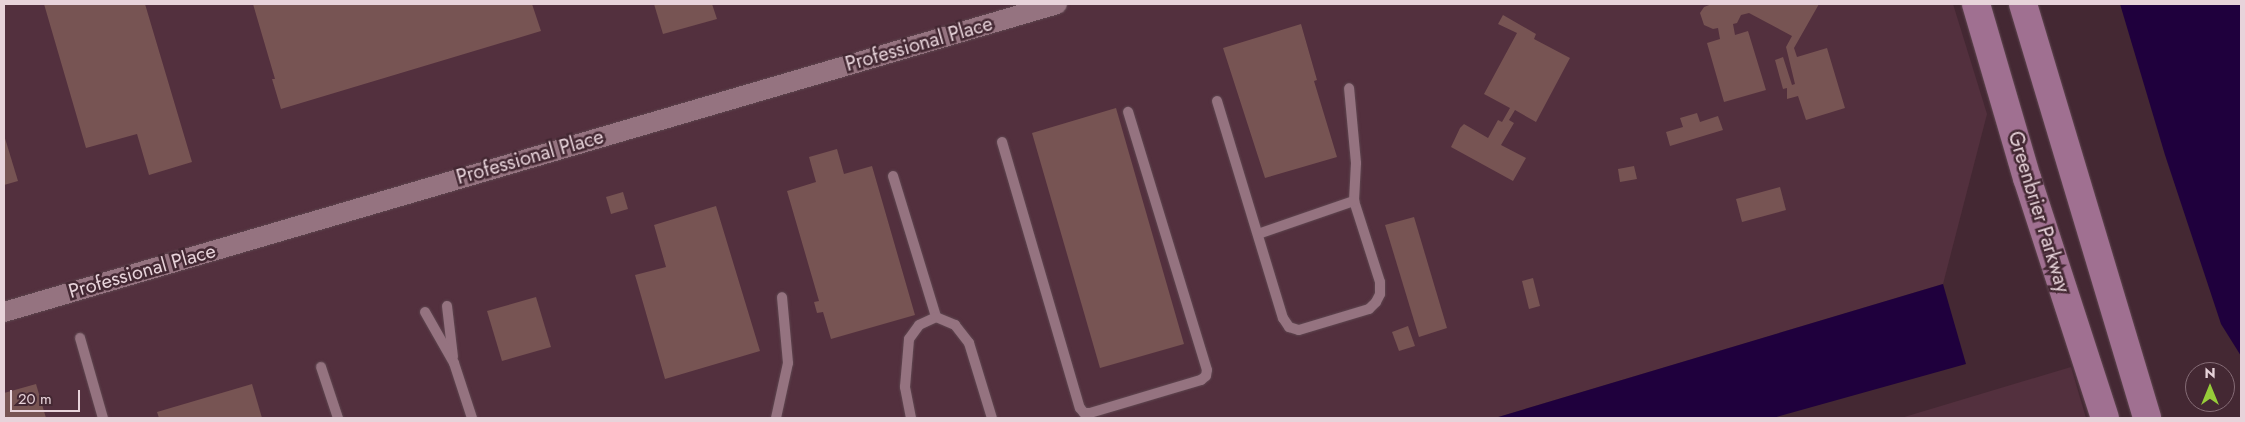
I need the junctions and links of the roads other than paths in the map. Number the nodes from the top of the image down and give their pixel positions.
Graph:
1 (1057, 4) edge
2 (1976, 4) edge
3 (2023, 4) edge
4 (1349, 88) dead end
5 (1217, 102) dead end
6 (1128, 112) dead end
7 (1002, 142) dead end
8 (893, 176) dead end
9 (1354, 201) junction
10 (1258, 234) junction
11 (782, 297) dead end
12 (447, 306) dead end
13 (4, 312) edge
14 (425, 312) dead end
15 (936, 317) junction
16 (80, 338) dead end
17 (454, 363) junction
18 (321, 367) dead end
19 (103, 418) edge
20 (338, 418) edge
21 (472, 418) edge
22 (776, 418) edge
23 (912, 418) edge
24 (992, 418) edge
25 (2105, 418) edge
26 (2147, 418) edge

1 - 13 street, Professional Place
2 - 25 main road, Greenbrier Parkway
3 - 26 main road
4 - 9 lane
5 - 10 lane
6 - 7 lane
8 - 15 lane
9 - 10 lane
9 - 10 lane
11 - 22 lane
12 - 17 lane
14 - 17 lane
15 - 23 lane
15 - 24 lane
16 - 19 lane
17 - 21 lane
18 - 20 lane

